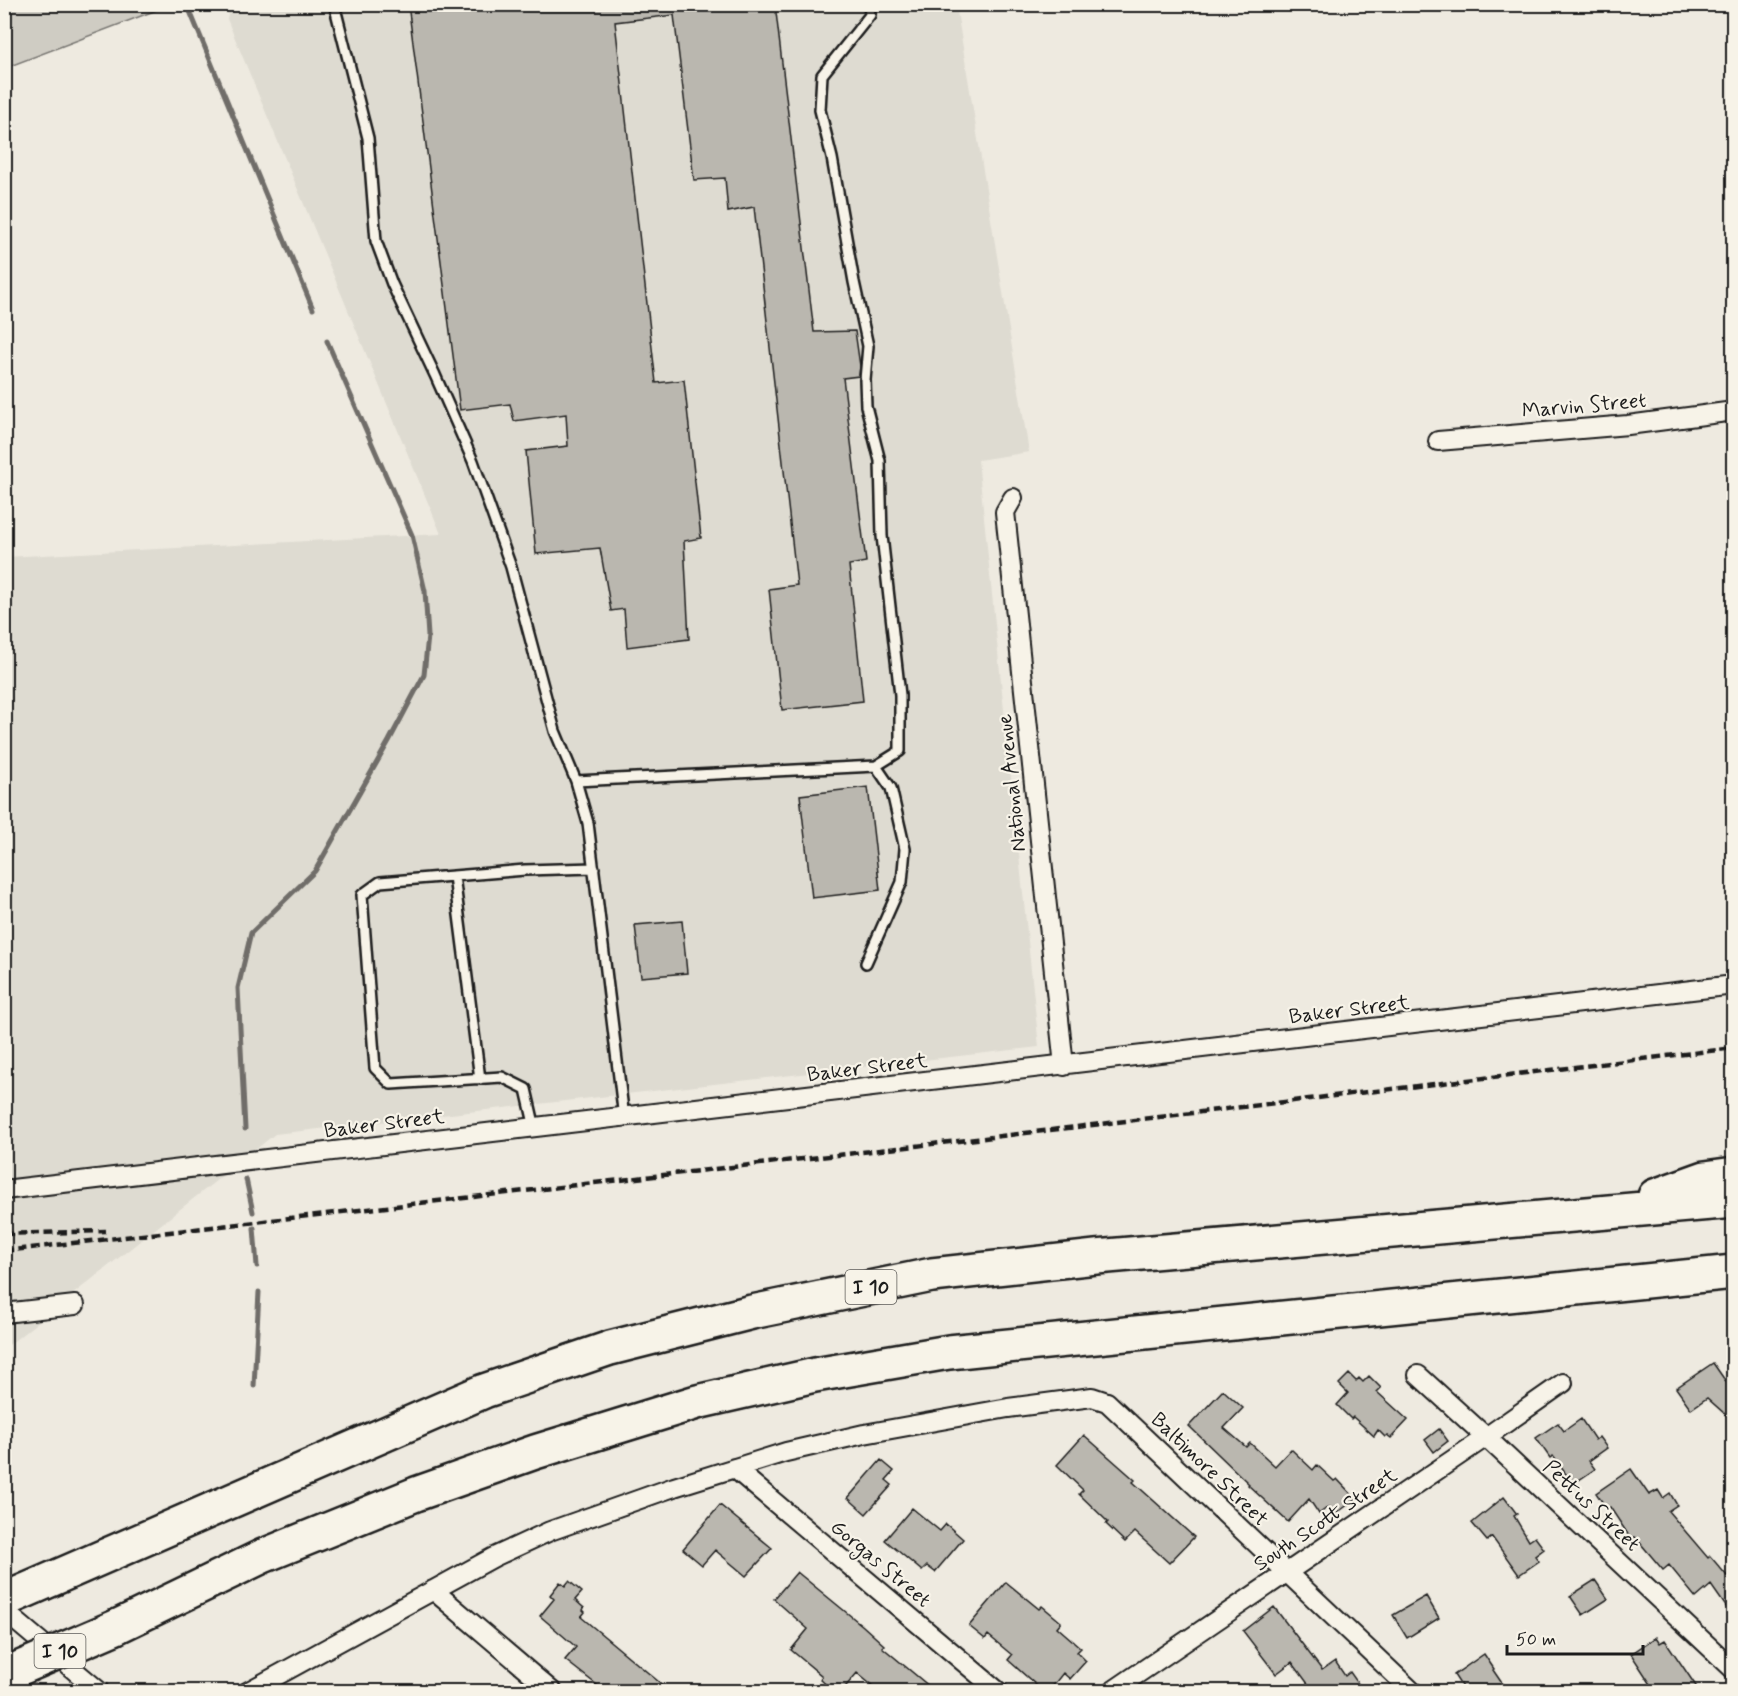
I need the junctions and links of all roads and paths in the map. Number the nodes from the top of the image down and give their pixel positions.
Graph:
1 (334, 4) edge
2 (869, 4) edge
3 (1734, 411) edge
4 (1438, 441) dead end
5 (1013, 498) dead end
6 (876, 766) junction
7 (576, 781) junction
8 (594, 868) junction
9 (454, 876) junction
10 (866, 963) dead end
11 (1734, 985) edge
12 (1064, 1066) junction
13 (480, 1079) junction
14 (624, 1118) junction
15 (535, 1128) junction
16 (1734, 1174) edge
17 (4, 1190) edge
18 (1734, 1201) edge
19 (1614, 1211) junction
20 (1734, 1272) edge
21 (1618, 1283) junction
22 (1734, 1291) edge
23 (75, 1305) dead end
24 (4, 1313) edge
25 (1418, 1375) dead end
26 (1563, 1383) dead end
27 (1486, 1437) junction
28 (734, 1468) junction
29 (1287, 1573) junction
30 (433, 1590) junction
31 (4, 1600) edge
32 (4, 1611) edge
33 (1734, 1670) edge
34 (4, 1675) edge
35 (100, 1692) edge
36 (247, 1692) edge
37 (553, 1692) edge
38 (999, 1692) edge
39 (1111, 1692) edge
40 (1413, 1692) edge

1 - 7 lane
2 - 6 lane
3 - 4 street, Marvin Street
5 - 12 street, National Avenue
6 - 7 lane
6 - 10 lane
7 - 8 lane
8 - 9 lane
8 - 14 lane
9 - 13 lane
9 - 13 lane
11 - 12 street, Baker Street
12 - 14 street, Baker Street
13 - 15 lane
14 - 15 street, Baker Street
15 - 17 street, Baker Street
16 - 19 highway
18 - 19 highway, I 10
19 - 31 highway, I 10
20 - 21 highway, I 10
21 - 22 highway
21 - 34 highway, I 10, bridge
23 - 24 street
25 - 27 street, Pettus Street
26 - 27 street, South Scott Street
27 - 29 street, South Scott Street
27 - 33 street, Pettus Street
28 - 29 street, Baltimore Street
28 - 30 street
28 - 38 street, Gorgas Street
29 - 39 street, South Scott Street
29 - 40 street, Baltimore Street
30 - 36 street
30 - 37 street
32 - 35 street

